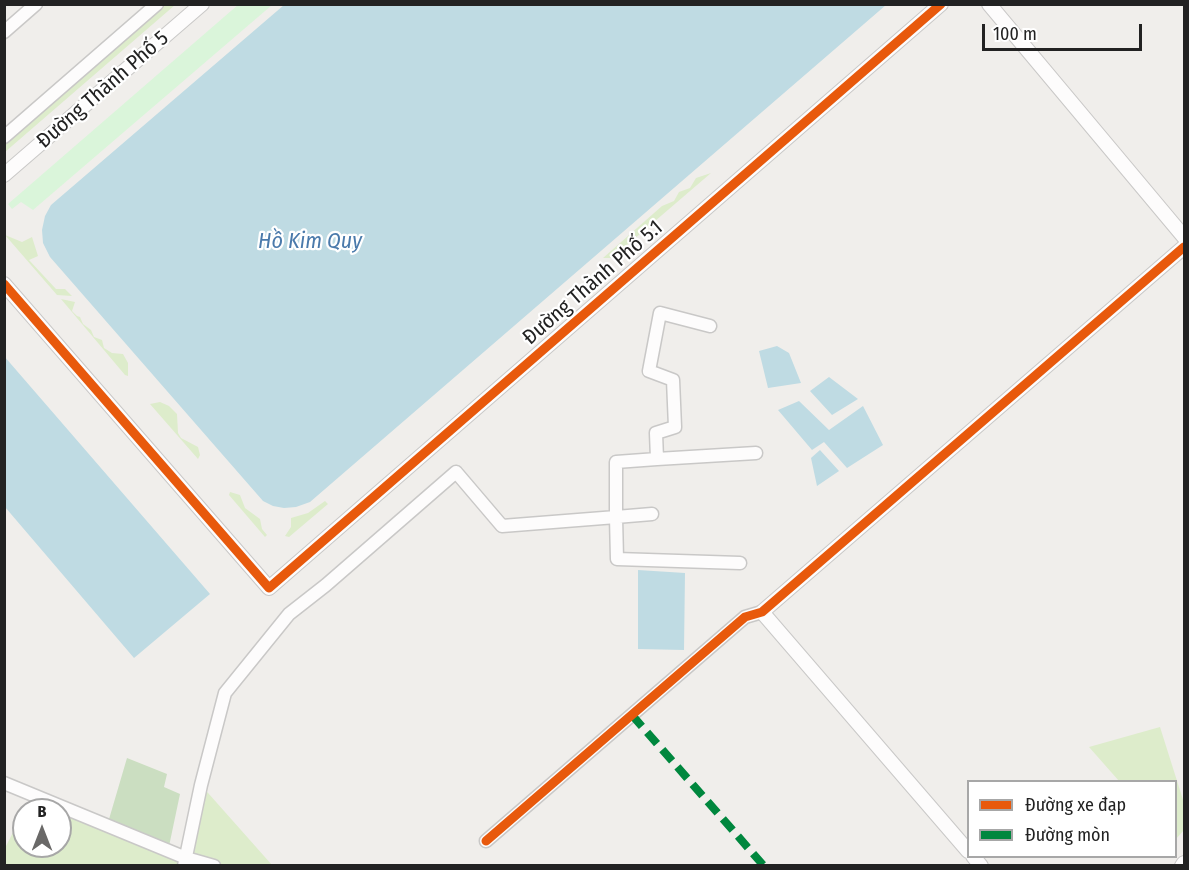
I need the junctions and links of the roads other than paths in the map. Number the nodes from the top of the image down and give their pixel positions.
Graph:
1 (36, 4) edge
2 (158, 4) edge
3 (202, 4) edge
4 (941, 4) edge
5 (989, 4) edge
6 (4, 32) edge
7 (4, 137) edge
8 (4, 175) edge
9 (1185, 237) edge
10 (1185, 247) edge
11 (4, 284) edge
12 (710, 327) dead end
13 (756, 453) dead end
14 (657, 459) junction
15 (652, 514) dead end
16 (616, 517) junction
17 (741, 563) dead end
18 (762, 612) junction
19 (4, 783) edge
20 (486, 841) dead end
21 (967, 849) edge
22 (185, 862) edge
23 (214, 866) edge

1 - 6 street
2 - 7 street
3 - 8 street, Đường Thành Phố 5
4 - 11 street, Đường Thành Phố 5.1
5 - 9 street
10 - 18 street
12 - 14 street
13 - 14 street
14 - 16 street
15 - 16 street
16 - 17 street
16 - 22 street
18 - 20 street
18 - 21 street
19 - 22 street
22 - 23 street

